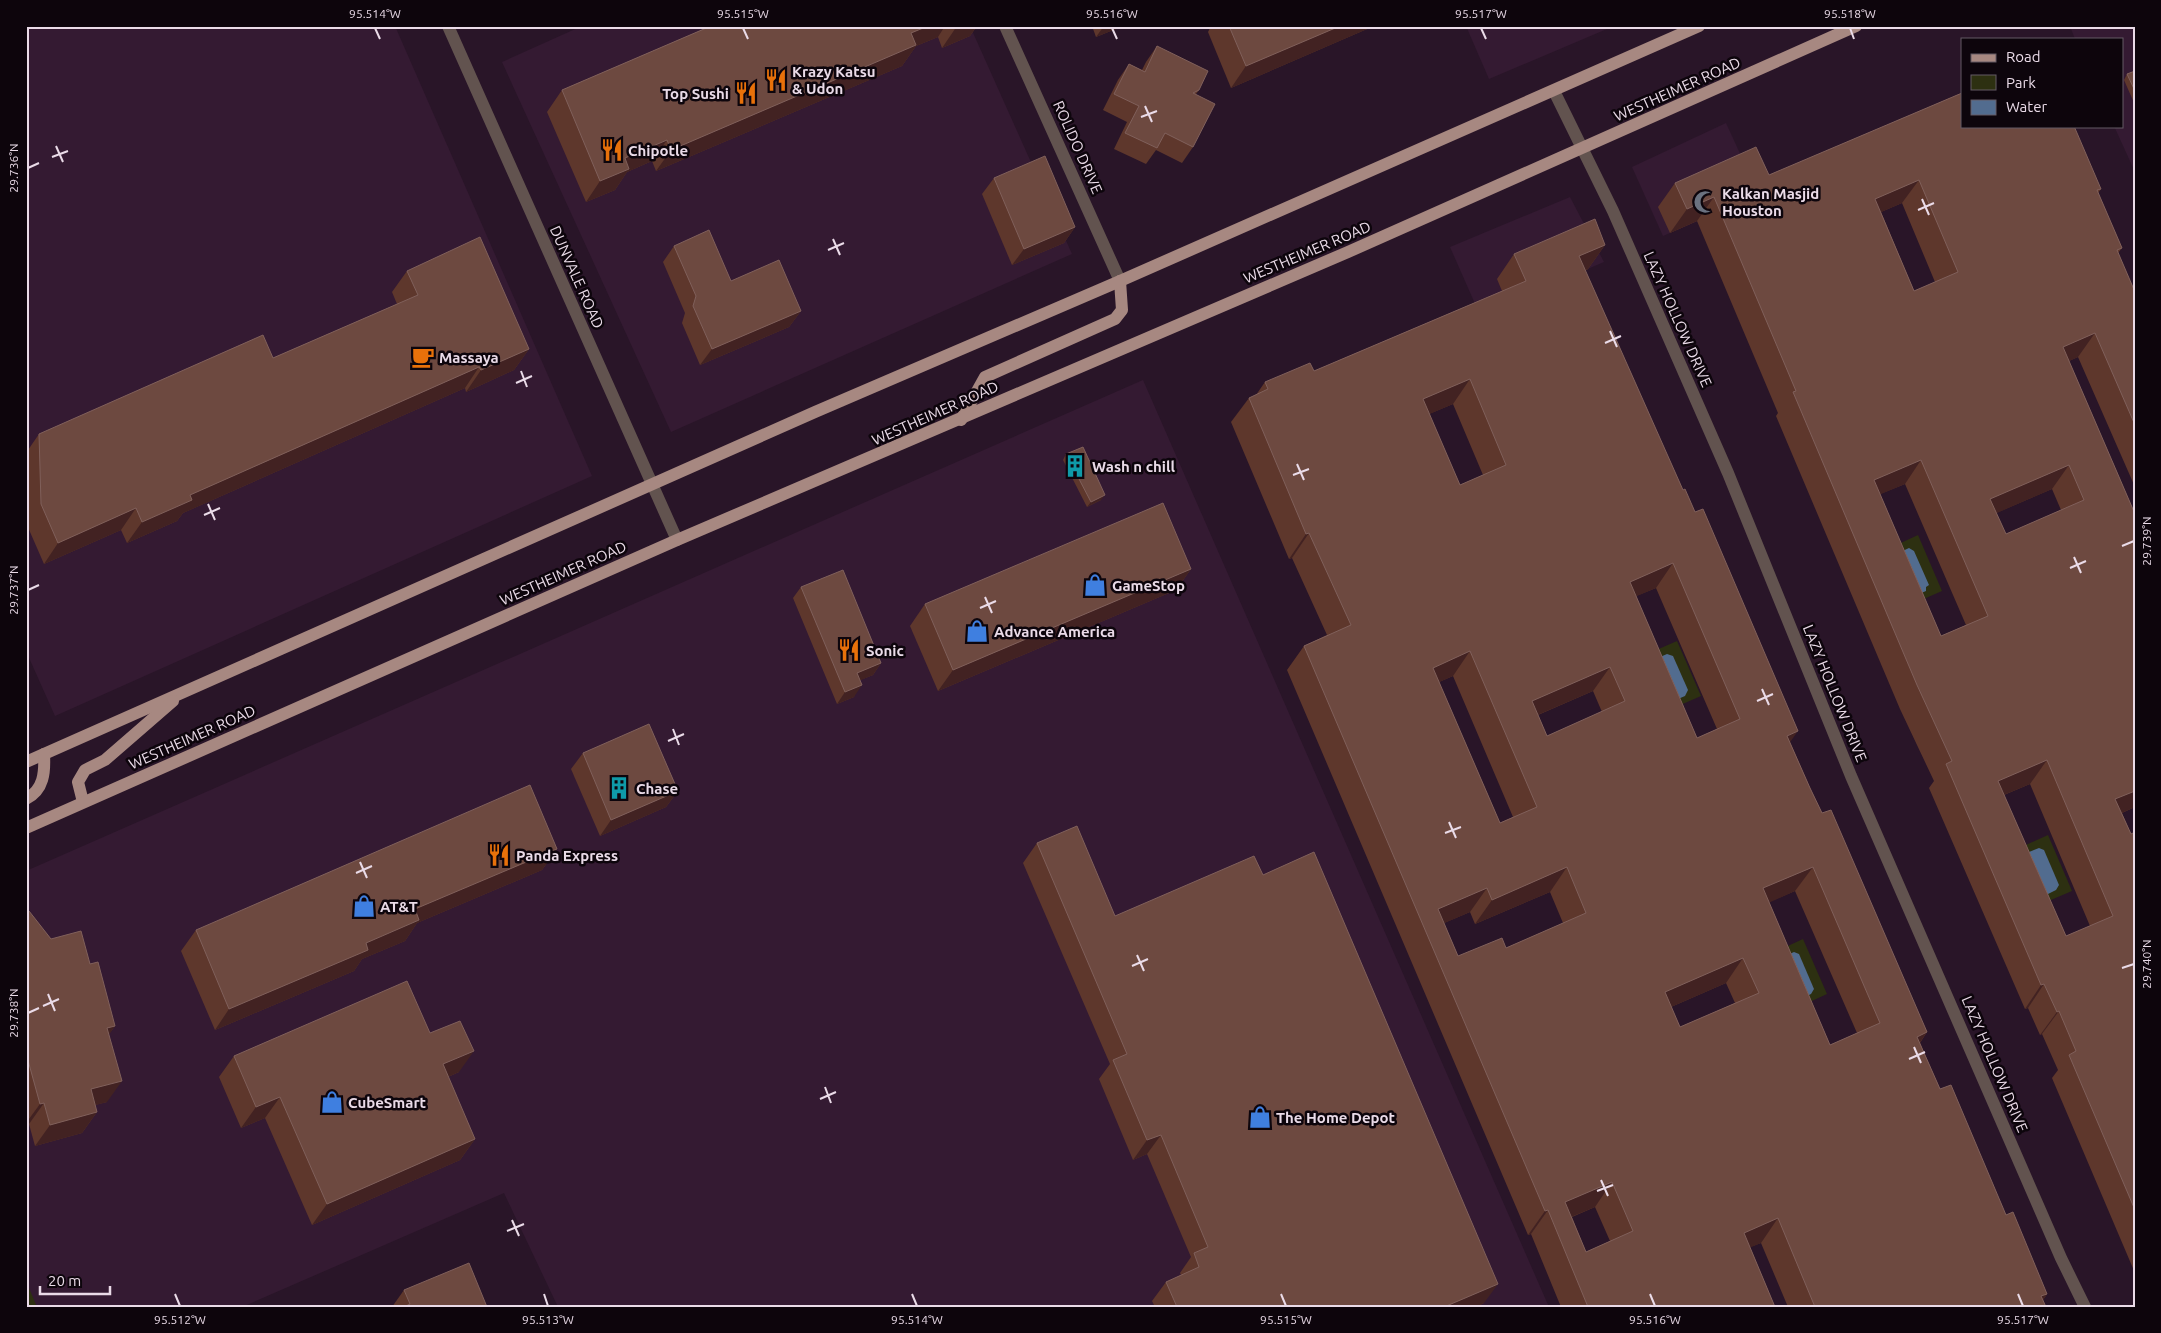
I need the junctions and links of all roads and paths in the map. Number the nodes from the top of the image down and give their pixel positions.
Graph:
1 (448, 26) edge
2 (1005, 26) edge
3 (1699, 26) edge
4 (1856, 26) edge
5 (1554, 91) junction
6 (1582, 150) junction
7 (1120, 281) junction
8 (961, 420) junction
9 (652, 483) junction
10 (677, 540) junction
11 (182, 692) junction
12 (44, 754) junction
13 (26, 762) edge
14 (26, 799) edge
15 (84, 802) junction
16 (26, 828) edge
17 (2085, 1307) edge

1 - 9 street, DUNVALE ROAD
2 - 7 street, ROLIDO DRIVE
3 - 5 main road
4 - 6 main road, WESTHEIMER ROAD
5 - 6 street, LAZY HOLLOW DRIVE
5 - 7 main road
6 - 8 main road, WESTHEIMER ROAD
6 - 17 street, LAZY HOLLOW DRIVE
7 - 8 main road
7 - 9 main road
8 - 10 main road, WESTHEIMER ROAD
9 - 10 street, DUNVALE ROAD
9 - 11 main road
10 - 15 main road, WESTHEIMER ROAD
11 - 12 main road
11 - 15 main road
12 - 13 main road
12 - 14 main road
15 - 16 main road, WESTHEIMER ROAD

